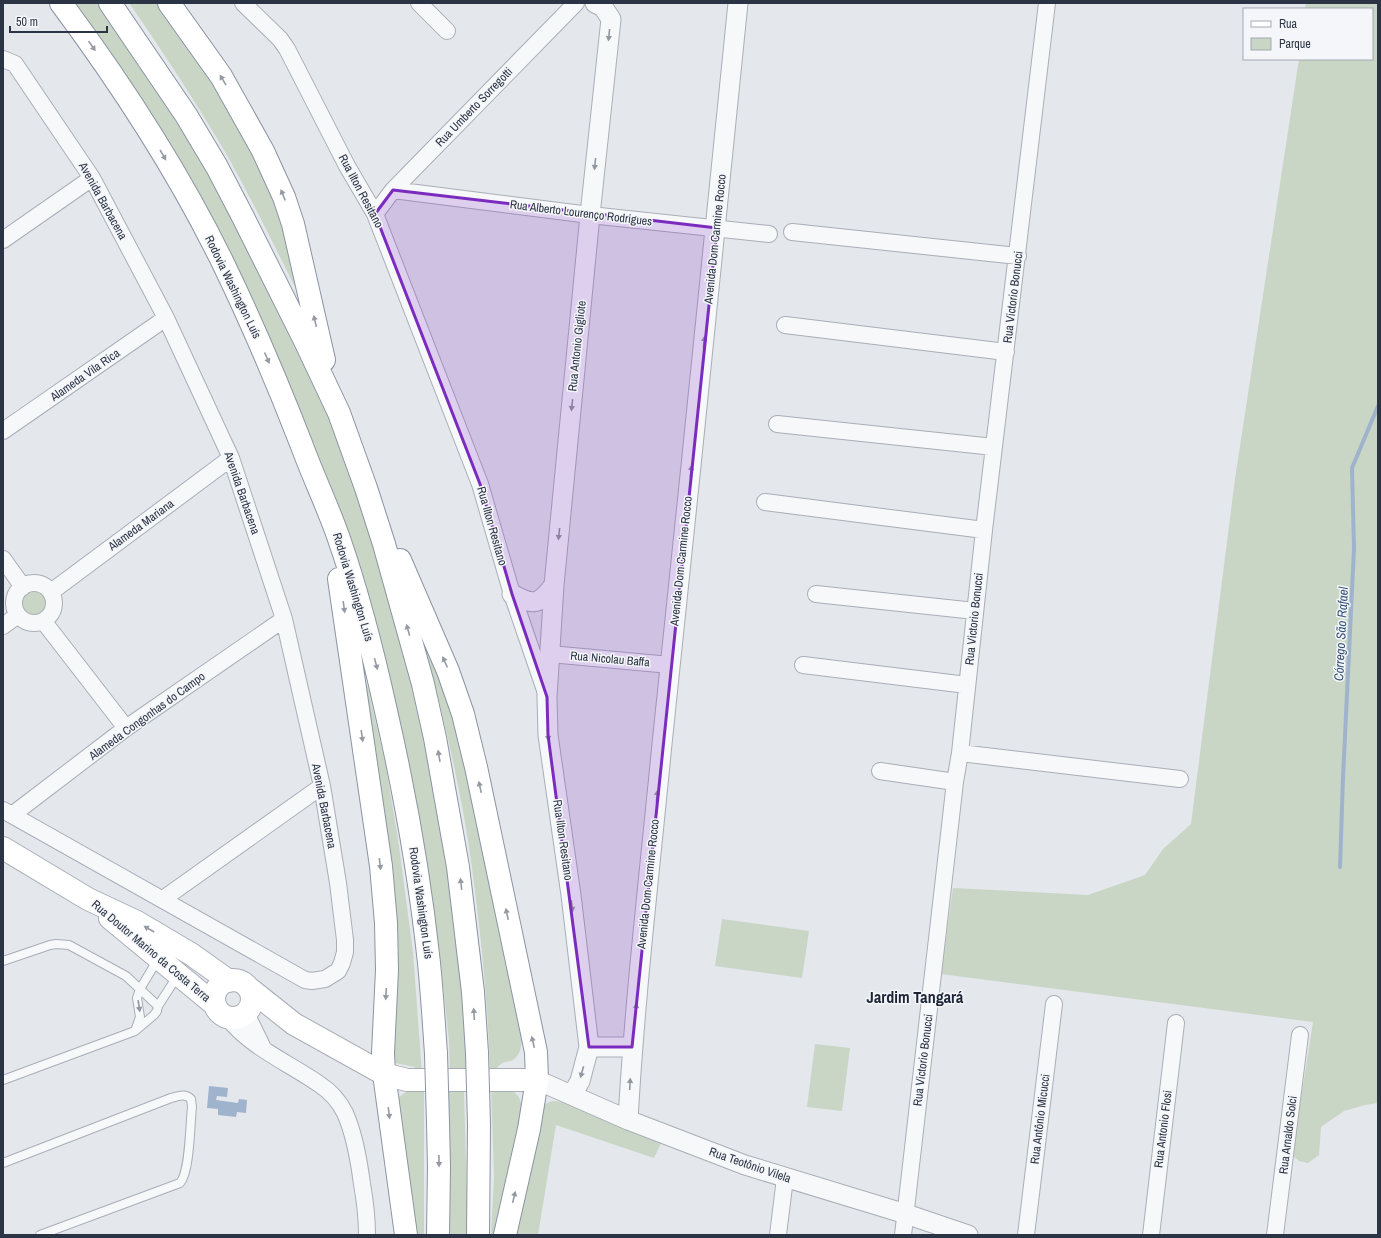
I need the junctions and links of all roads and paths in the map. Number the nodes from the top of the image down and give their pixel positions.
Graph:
1 (61, 3) edge
2 (110, 3) edge
3 (169, 3) edge
4 (243, 3) edge
5 (419, 3) edge
6 (576, 3) edge
7 (595, 3) edge
8 (738, 3) edge
9 (1047, 3) edge
10 (447, 31) dead end
11 (3, 59) edge
12 (92, 178) junction
13 (393, 190) junction
14 (375, 214) junction
15 (590, 215) junction
16 (717, 228) junction
17 (792, 232) dead end
18 (769, 234) dead end
19 (3, 240) edge
20 (1018, 256) junction
21 (166, 318) junction
22 (785, 325) dead end
23 (1006, 352) junction
24 (338, 413) junction
25 (777, 424) dead end
26 (3, 431) edge
27 (994, 448) junction
28 (231, 458) junction
29 (312, 474) junction
30 (366, 488) junction
31 (766, 502) dead end
32 (984, 530) junction
33 (3, 559) edge
34 (554, 585) junction
35 (22, 587) junction
36 (51, 592) junction
37 (512, 594) junction
38 (816, 594) dead end
39 (975, 611) junction
40 (18, 615) junction
41 (284, 619) junction
42 (44, 622) junction
43 (3, 626) edge
44 (550, 654) junction
45 (670, 665) junction
46 (803, 665) dead end
47 (967, 685) junction
48 (547, 696) junction
49 (126, 728) junction
50 (960, 753) junction
51 (880, 771) dead end
52 (1180, 779) dead end
53 (955, 782) junction
54 (322, 786) junction
55 (8, 813) edge
56 (3, 848) edge
57 (88, 899) junction
58 (163, 899) junction
59 (190, 954) junction
60 (158, 959) junction
61 (3, 961) edge
62 (178, 974) junction
63 (229, 981) junction
64 (140, 989) junction
65 (250, 989) junction
66 (1054, 1004) dead end
67 (158, 1006) junction
68 (230, 1012) junction
69 (1176, 1022) dead end
70 (294, 1024) junction
71 (135, 1031) junction
72 (1300, 1035) dead end
73 (589, 1047) junction
74 (632, 1048) junction
75 (384, 1074) junction
76 (3, 1080) edge
77 (537, 1080) junction
78 (572, 1095) junction
79 (628, 1120) junction
80 (3, 1163) edge
81 (785, 1178) junction
82 (906, 1214) junction
83 (40, 1235) edge
84 (367, 1235) edge
85 (406, 1235) edge
86 (438, 1235) edge
87 (478, 1235) edge
88 (505, 1235) edge
89 (778, 1235) edge
90 (903, 1235) edge
91 (968, 1235) edge
92 (1026, 1235) edge
93 (1150, 1235) edge
94 (1275, 1235) edge

1 -> 29 main road, Rodovia Washington Luís
2 - 24 main road
24 -> 3 main road
4 - 14 street, Rua Ilton Resitano
5 - 10 street
6 - 13 street, Rua Umberto Sorregotti
7 -> 15 street, Rua Antonio Gigliote
8 - 16 street, Avenida Dom Carmine Rocco
9 - 20 street, Rua Victorio Bonucci
11 - 12 street, Avenida Barbacena
12 - 19 street
12 - 21 street, Avenida Barbacena
13 - 14 street, Rua Umberto Sorregotti
13 - 15 street, Rua Alberto Lourenço Rodrigues
14 - 37 street, Rua Ilton Resitano
15 - 16 street, Rua Alberto Lourenço Rodrigues
15 -> 34 street, Rua Antonio Gigliote
16 - 18 street, Rua Alberto Lourenço Rodrigues
45 -> 16 street, Avenida Dom Carmine Rocco
17 - 20 street
20 - 23 street, Rua Victorio Bonucci
21 - 26 street, Alameda Vila Rica
21 - 28 street, Avenida Barbacena
22 - 23 street
23 - 27 street, Rua Victorio Bonucci
24 - 30 main road
25 - 27 street
27 - 32 street, Rua Victorio Bonucci
28 - 36 street, Alameda Mariana
28 - 41 street, Avenida Barbacena
29 -> 75 main road
29 -> 86 main road, Rodovia Washington Luís, bridge
77 -> 30 main road
87 -> 30 main road, bridge
31 - 32 street
32 - 39 street, Rua Victorio Bonucci
33 - 35 street
34 - 37 street
34 - 44 street, Rua Antonio Gigliote
35 - 36 street
35 - 40 street
36 - 42 street
37 - 48 street, Rua Ilton Resitano
38 - 39 street
39 - 47 street, Rua Victorio Bonucci
40 - 42 street
40 - 43 street
41 - 49 street, Alameda Congonhas do Campo
41 - 54 street, Avenida Barbacena
42 - 49 street
44 - 45 street, Rua Nicolau Baffa
44 - 48 street, Rua Antonio Gigliote
74 -> 45 street, Avenida Dom Carmine Rocco
46 - 47 street
47 - 50 street, Rua Victorio Bonucci
48 -> 73 street, Rua Ilton Resitano
49 - 55 street, Alameda Congonhas do Campo
50 - 52 street
50 - 53 street, Rua Victorio Bonucci
51 - 53 street
53 - 82 street, Rua Victorio Bonucci
54 - 58 street
54 - 58 street, Avenida Barbacena
55 - 58 street
56 - 57 main road, Rua Doutor Marino da Costa Terra
59 -> 57 main road, Rua Doutor Marino da Costa Terra
57 - 60 main road, Rua Doutor Marino da Costa Terra
59 - 60 main road
59 - 63 main road, Rua Doutor Marino da Costa Terra
60 - 62 main road, Rua Doutor Marino da Costa Terra
60 - 64 lane
61 - 64 lane
62 - 67 lane
62 - 68 main road, Rua Doutor Marino da Costa Terra
63 - 65 main road
63 - 68 main road
64 - 67 lane
64 -> 71 lane
65 - 68 main road
65 - 70 main road, Rua Doutor Marino da Costa Terra
66 - 92 street, Rua Antônio Micucci
67 - 71 lane
68 - 70 main road, Rua Doutor Marino da Costa Terra
68 - 84 street
69 - 93 street, Rua Antonio Flosi
70 - 75 main road, Rua Doutor Marino da Costa Terra
71 - 76 lane
72 - 94 street, Rua Arnaldo Solci
73 - 74 street
73 -> 78 street, Rua Ilton Resitano
79 -> 74 street, Avenida Dom Carmine Rocco
75 - 77 main road, Rua Doutor Marino da Costa Terra
75 -> 85 main road
77 - 78 street, Rua Teotônio Vilela
88 -> 77 main road
78 - 79 street, Rua Teotônio Vilela
79 - 81 street, Rua Teotônio Vilela
80 - 83 lane
81 - 82 street, Rua Teotônio Vilela
81 - 89 street
82 - 90 street, Rua Victorio Bonucci
82 - 91 street, Rua Teotônio Vilela

